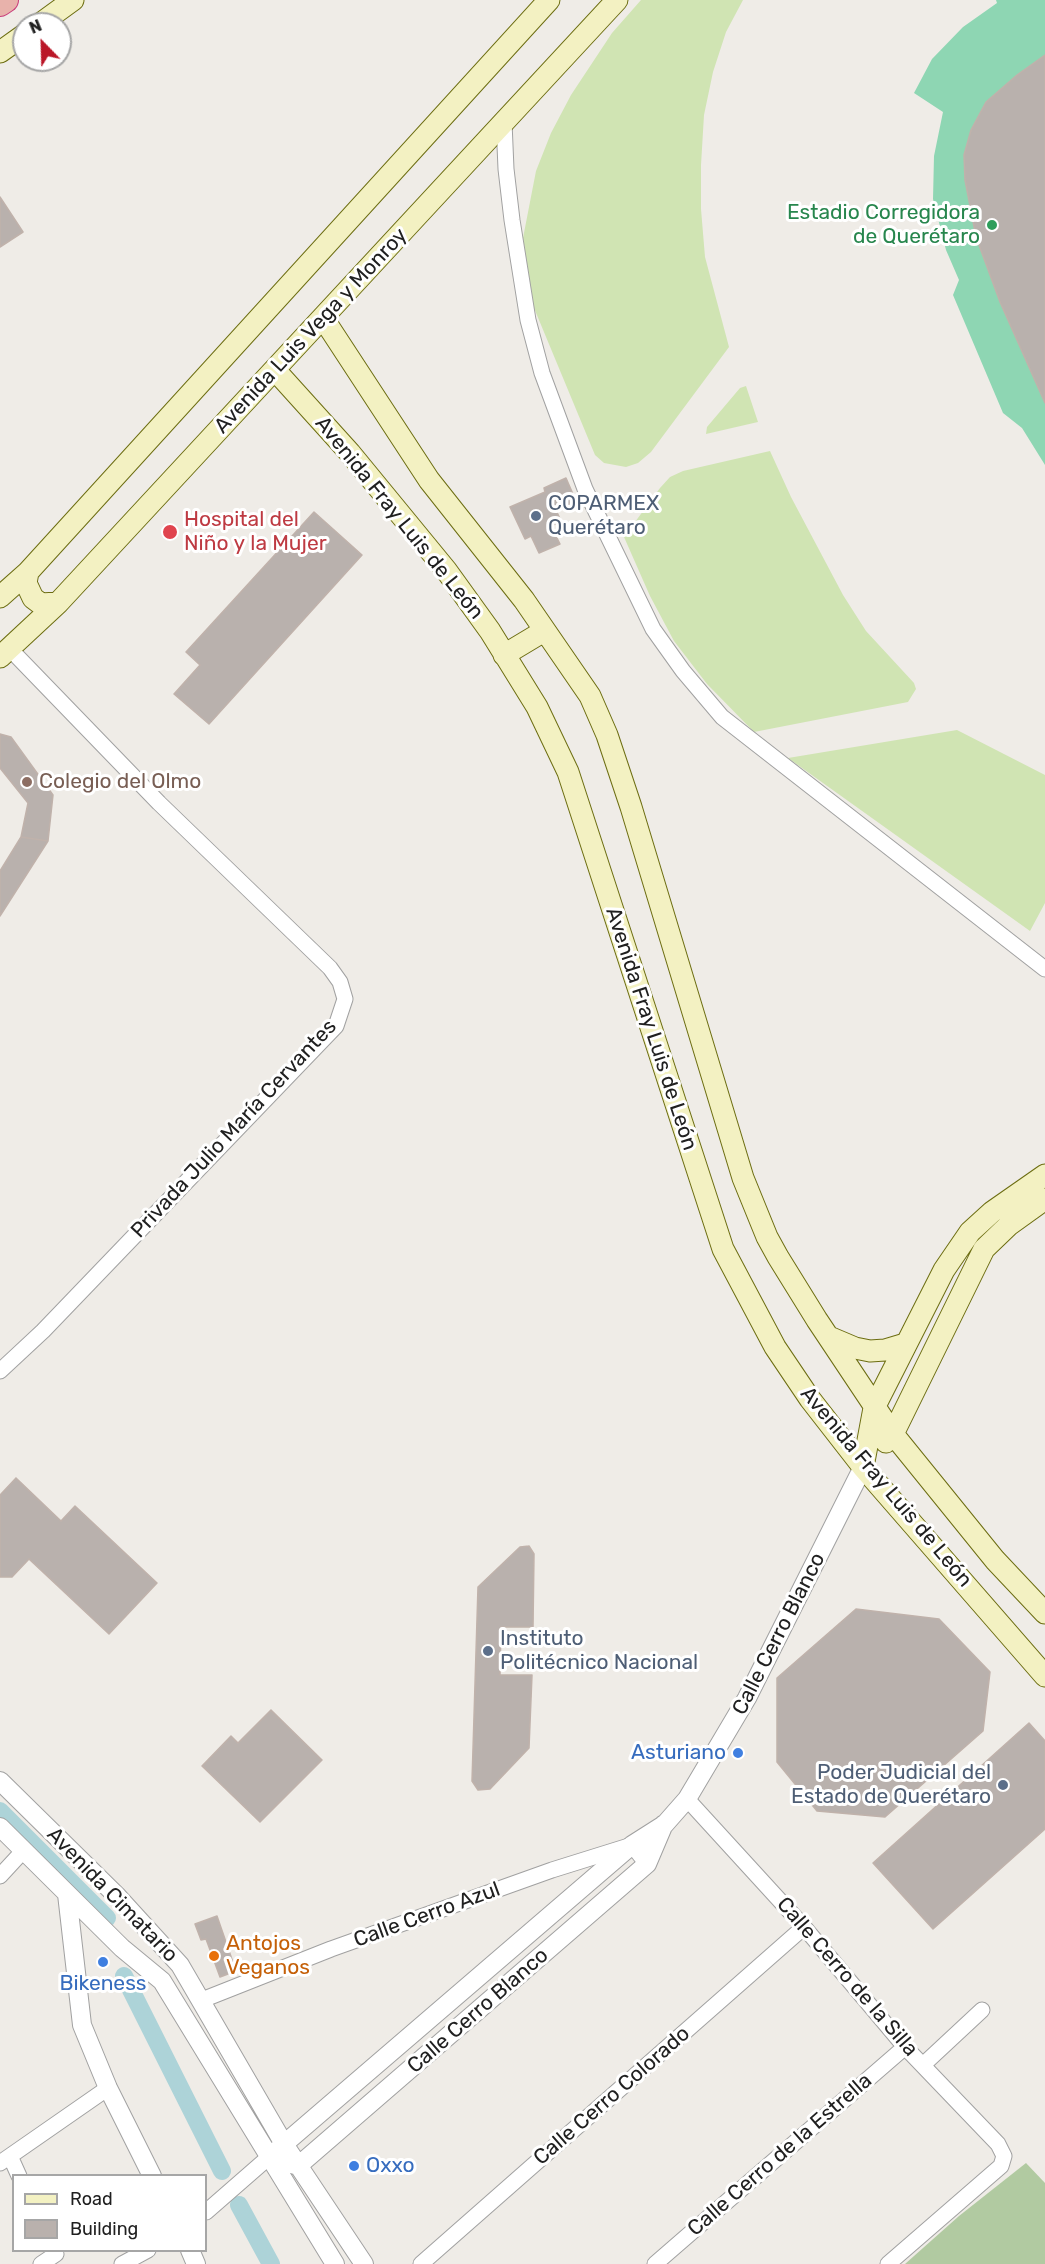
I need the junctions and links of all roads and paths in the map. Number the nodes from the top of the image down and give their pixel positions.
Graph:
1 (6, 0) edge
2 (74, 0) edge
3 (549, 0) edge
4 (617, 0) edge
5 (0, 4) edge
6 (57, 12) edge
7 (504, 122) junction
8 (323, 318) junction
9 (275, 370) junction
10 (28, 572) junction
11 (0, 597) edge
12 (58, 603) junction
13 (544, 631) junction
14 (5, 653) edge
15 (504, 654) junction
16 (1045, 969) edge
17 (1045, 1175) edge
18 (1045, 1199) edge
19 (829, 1337) junction
20 (905, 1344) junction
21 (0, 1371) edge
22 (874, 1408) junction
23 (893, 1434) junction
24 (863, 1467) junction
25 (1045, 1613) edge
26 (1045, 1676) edge
27 (0, 1781) edge
28 (687, 1799) junction
29 (665, 1824) junction
30 (0, 1827) edge
31 (632, 1845) junction
32 (24, 1850) junction
33 (647, 1864) junction
34 (0, 1876) edge
35 (67, 1893) junction
36 (804, 1927) junction
37 (180, 1965) junction
38 (162, 1982) junction
39 (202, 2000) junction
40 (982, 2010) dead end
41 (905, 2046) junction
42 (924, 2064) junction
43 (108, 2088) junction
44 (284, 2144) junction
45 (269, 2157) junction
46 (5, 2160) edge
47 (298, 2166) junction
48 (18, 2174) edge
49 (151, 2174) edge
50 (207, 2211) edge
51 (333, 2218) junction
52 (315, 2230) junction
53 (144, 2252) edge
54 (57, 2256) edge
55 (41, 2264) edge
56 (122, 2264) edge
57 (335, 2264) edge
58 (364, 2264) edge
59 (420, 2264) edge
60 (655, 2264) edge
61 (888, 2264) edge

1 - 5 highway
2 - 6 main road
3 - 10 main road
4 - 7 main road, Avenida Luis Vega y Monroy
7 - 8 main road, Avenida Luis Vega y Monroy
7 - 16 street
8 - 9 main road, Avenida Luis Vega y Monroy
8 - 13 main road, Avenida Fray Luis de León
9 - 12 main road, Avenida Luis Vega y Monroy
9 - 15 main road, Avenida Fray Luis de León
10 - 11 main road
10 - 12 main road
12 - 14 main road, Avenida Luis Vega y Monroy
13 - 15 main road
13 - 19 main road, Avenida Fray Luis de León
14 - 21 street, Privada Julio María Cervantes
15 - 24 main road, Avenida Fray Luis de León
17 - 20 main road
18 - 23 main road
19 - 20 main road
19 - 22 main road, Avenida Fray Luis de León
20 - 22 main road
22 - 23 main road, Avenida Fray Luis de León
22 - 24 main road
23 - 24 main road
23 - 25 main road, Avenida Fray Luis de León
24 - 26 main road, Avenida Fray Luis de León
24 - 28 street, Calle Cerro Blanco
27 - 37 street, Avenida Cimatario
28 - 29 street, Calle Cerro Blanco
28 - 36 street, Calle Cerro de la Silla
29 - 31 street, Calle Cerro Blanco
29 - 33 street, Calle Cerro Blanco
30 - 32 street, Avenida Cimatario
31 - 33 street
31 - 39 street, Calle Cerro Azul
31 - 44 street, Calle Cerro Blanco
32 - 34 street
32 - 35 street, Avenida Cimatario
33 - 47 street, Calle Cerro Blanco
35 - 38 street, Avenida Cimatario
35 - 43 street
36 - 41 street, Calle Cerro de la Silla
36 - 59 street, Calle Cerro Colorado
37 - 38 street
37 - 39 street, Avenida Cimatario
38 - 45 street, Avenida Cimatario
39 - 44 street, Avenida Cimatario
40 - 42 street
41 - 42 street, Calle Cerro de la Silla
41 - 60 street, Calle Cerro de la Estrella
42 - 61 street, Calle Cerro de la Silla
43 - 46 street
43 - 49 street
44 - 45 street, Calle Cerro Blanco
44 - 47 street, Avenida Cimatario
45 - 47 street
45 - 50 street, Calle Cerro Blanco
45 - 52 street, Avenida Cimatario
46 - 48 street
47 - 51 street, Avenida Cimatario
51 - 52 street
51 - 58 street, Avenida Cimatario
52 - 57 street, Avenida Cimatario
53 - 56 street
54 - 55 street

